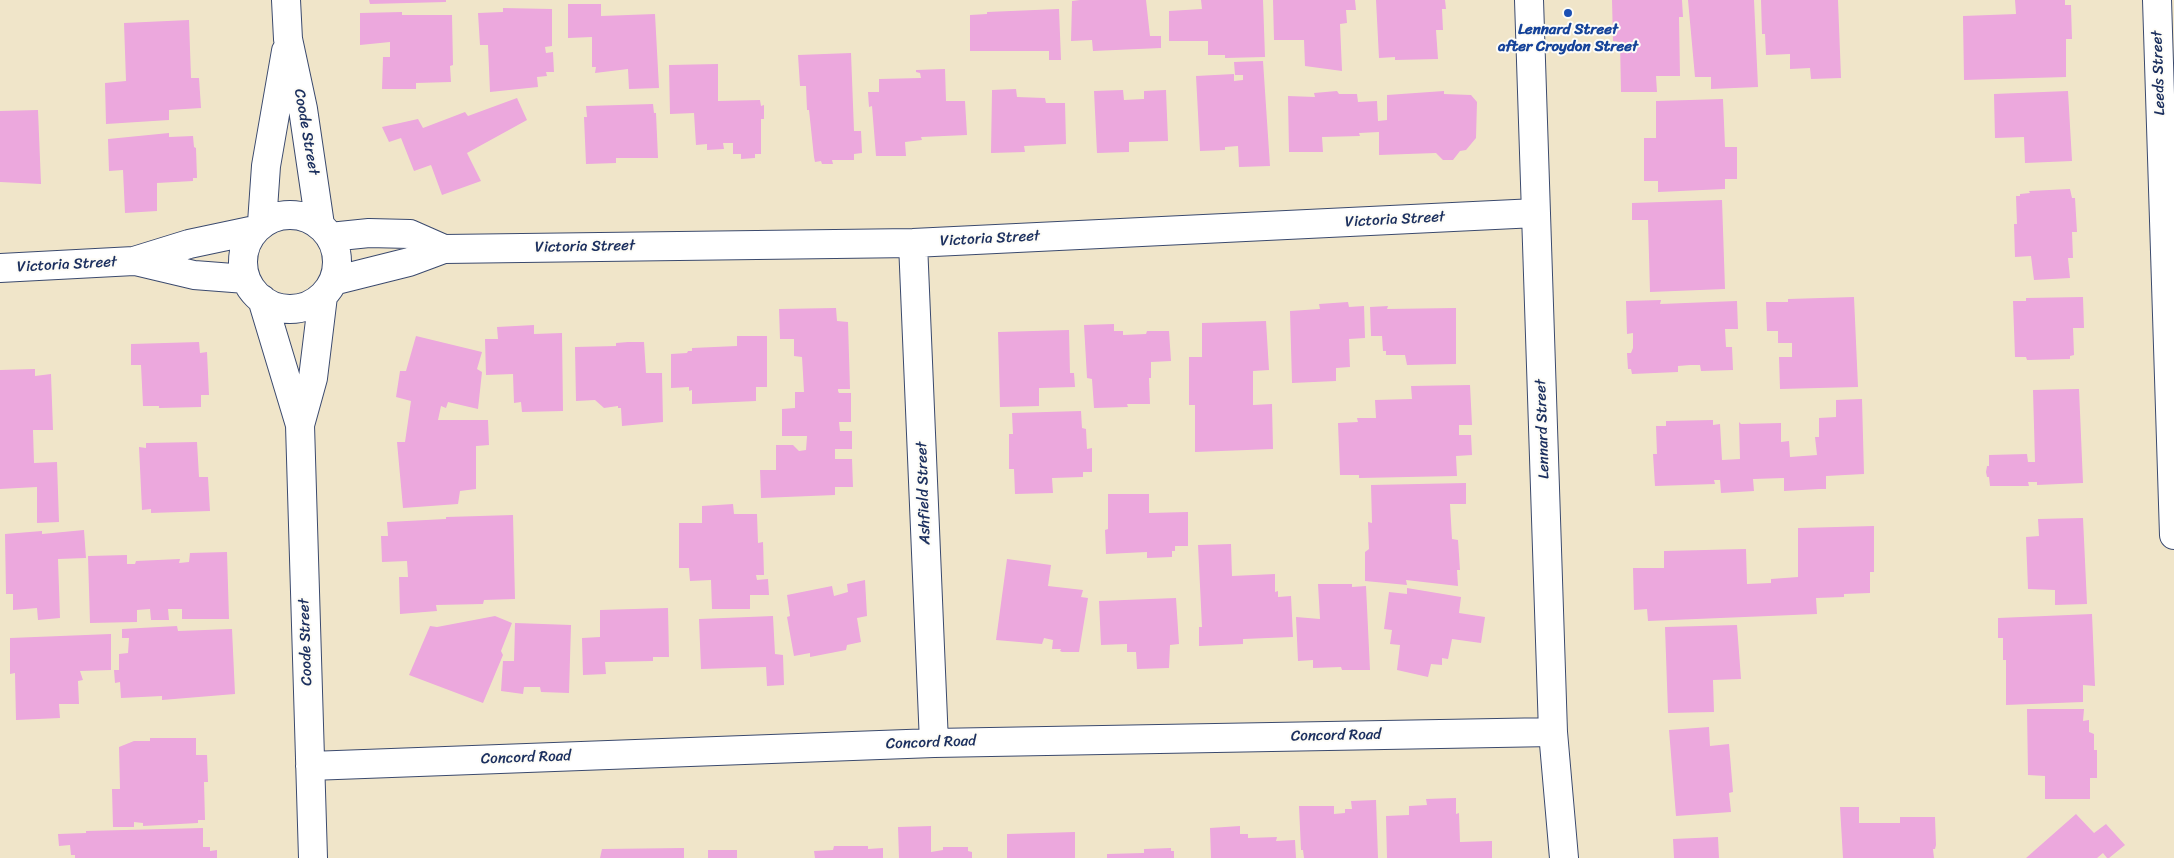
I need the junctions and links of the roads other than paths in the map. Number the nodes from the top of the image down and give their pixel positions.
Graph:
1 (286, 0) edge
2 (1529, 0) edge
3 (2157, 0) edge
4 (288, 39) junction
5 (1536, 213) junction
6 (259, 227) junction
7 (325, 231) junction
8 (913, 243) junction
9 (444, 249) junction
10 (134, 261) junction
11 (0, 268) edge
12 (328, 288) junction
13 (254, 289) junction
14 (300, 426) junction
15 (2174, 535) edge
16 (1553, 732) junction
17 (934, 743) junction
18 (310, 766) junction
19 (312, 858) edge
20 (1564, 858) edge

1 - 4 street, Coode Street
2 - 5 street, Lennard Street
3 - 15 street, Leeds Street
4 - 6 street, Coode Street
4 - 7 street, Coode Street
5 - 8 street, Victoria Street
5 - 16 street, Lennard Street
6 - 7 street
6 - 10 street, Victoria Street
6 - 13 street
7 - 9 street, Victoria Street
7 - 12 street
8 - 9 street, Victoria Street
8 - 17 street, Ashfield Street
9 - 12 street, Victoria Street
10 - 11 street, Victoria Street
10 - 13 street, Victoria Street
12 - 13 street
12 - 14 street, Coode Street
13 - 14 street, Coode Street
14 - 18 street, Coode Street
16 - 17 street, Concord Road
16 - 20 street, Lennard Street
17 - 18 street, Concord Road
18 - 19 street, Coode Street

